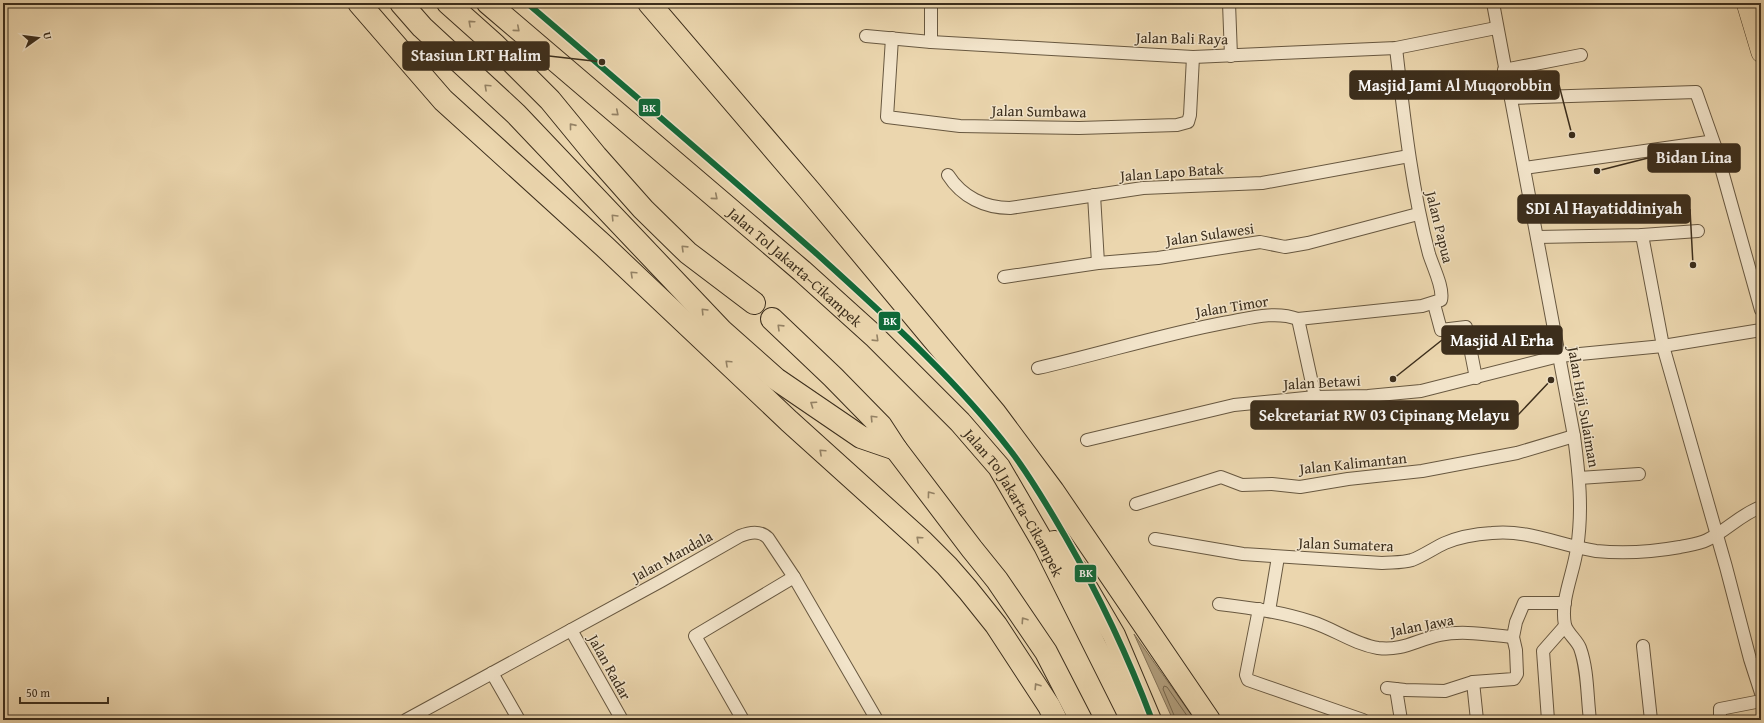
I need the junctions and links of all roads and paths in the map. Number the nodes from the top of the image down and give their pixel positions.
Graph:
1 (359, 3) edge
2 (401, 3) edge
3 (448, 3) edge
4 (488, 3) edge
5 (649, 3) edge
6 (666, 3) edge
7 (931, 3) edge
8 (1229, 3) edge
9 (1493, 3) edge
10 (1746, 3) edge
11 (1759, 3) edge
12 (1761, 8) edge
13 (1496, 28) junction
14 (866, 36) dead end
15 (892, 38) junction
16 (931, 42) junction
17 (1396, 48) junction
18 (1761, 53) edge
19 (1581, 55) dead end
20 (1231, 56) junction
21 (1193, 57) junction
22 (1504, 70) junction
23 (1511, 98) junction
24 (1715, 146) junction
25 (1409, 156) junction
26 (1524, 168) junction
27 (948, 175) dead end
28 (1094, 195) junction
29 (1418, 214) junction
30 (1698, 231) dead end
31 (1642, 235) junction
32 (1537, 237) junction
33 (1098, 264) junction
34 (1004, 277) dead end
35 (754, 303) dead end
36 (1434, 304) junction
37 (1761, 310) edge
38 (772, 319) dead end
39 (1298, 319) junction
40 (1761, 330) edge
41 (1663, 346) junction
42 (1559, 356) junction
43 (1038, 368) dead end
44 (1476, 378) junction
45 (1315, 397) junction
46 (1574, 436) junction
47 (1088, 440) dead end
48 (896, 449) junction
49 (1003, 474) junction
50 (1639, 474) dead end
51 (1579, 478) junction
52 (1136, 504) dead end
53 (1761, 507) edge
54 (1717, 534) junction
55 (1155, 539) dead end
56 (1577, 548) junction
57 (1278, 557) junction
58 (794, 577) junction
59 (1565, 603) junction
60 (1219, 604) dead end
61 (1264, 610) junction
62 (1565, 626) junction
63 (571, 630) junction
64 (1513, 637) junction
65 (1643, 646) dead end
66 (492, 673) junction
67 (1473, 682) junction
68 (1761, 693) edge
69 (1761, 701) edge
70 (406, 720) edge
71 (519, 720) edge
72 (622, 720) edge
73 (743, 720) edge
74 (877, 720) edge
75 (1056, 720) edge
76 (1081, 720) edge
77 (1132, 720) edge
78 (1150, 720) edge
79 (1209, 720) edge
80 (1225, 720) edge
81 (1363, 720) edge
82 (1401, 720) edge
83 (1476, 720) edge
84 (1548, 720) edge
85 (1590, 720) edge
86 (1651, 720) edge
87 (1720, 720) edge

75 -> 1 highway
48 -> 2 highway
35 -> 3 highway
4 -> 49 highway, Jalan Tol Jakarta–Cikampek
5 - 79 highway
6 - 80 highway
7 - 16 street
8 - 20 street
9 - 13 street, Jalan Haji Sulaiman
10 - 18 main road
11 - 12 highway
13 - 17 street, Jalan Bali Raya
13 - 22 street, Jalan Haji Sulaiman
14 - 15 street, Jalan Bali Raya
15 - 16 street, Jalan Bali Raya
15 - 21 street, Jalan Sumbawa
16 - 21 street, Jalan Bali Raya
17 - 20 street, Jalan Bali Raya
17 - 25 street, Jalan Papua
19 - 22 street
20 - 21 street, Jalan Bali Raya
22 - 23 street, Jalan Haji Sulaiman
23 - 24 street
23 - 26 street, Jalan Haji Sulaiman
24 - 26 street
24 - 37 street
25 - 28 street, Jalan Lapo Batak
25 - 29 street, Jalan Papua
26 - 32 street, Jalan Haji Sulaiman
27 - 28 street, Jalan Lapo Batak
28 - 33 street
29 - 33 street, Jalan Sulawesi
29 - 36 street, Jalan Papua
30 - 31 street
31 - 32 street
31 - 41 street
32 - 42 street, Jalan Haji Sulaiman
33 - 34 street, Jalan Sulawesi
36 - 39 street, Jalan Timor
36 - 44 street
48 -> 38 highway
39 - 43 street, Jalan Timor
39 - 45 street
40 - 41 street, Jalan Betawi
41 - 42 street, Jalan Betawi
41 - 54 street
42 - 44 street, Jalan Betawi
42 - 46 street, Jalan Haji Sulaiman
44 - 45 street, Jalan Betawi
45 - 47 street, Jalan Betawi
46 - 51 street, Jalan Haji Sulaiman
46 - 52 street, Jalan Kalimantan
76 -> 48 highway
49 - 77 highway, Jalan Tol Jakarta–Cikampek
49 - 78 highway
50 - 51 street
51 - 56 street, Jalan Haji Sulaiman
53 - 54 street, Jalan Sumatera
54 - 56 street, Jalan Sumatera
54 - 68 street
55 - 57 street, Jalan Sumatera
56 - 57 street, Jalan Sumatera
56 - 59 street, Jalan Haji Sulaiman
57 - 61 street
58 - 63 street, Jalan Mandala
58 - 73 street
58 - 74 street, Jalan Mandala
59 - 62 street, Jalan Haji Sulaiman
59 - 64 street
60 - 61 street, Jalan Jawa
61 - 64 street, Jalan Jawa
61 - 81 street
62 - 84 street
62 - 85 street
63 - 66 street, Jalan Mandala
63 - 72 street, Jalan Radar
64 - 67 street
65 - 86 street
66 - 70 street, Jalan Mandala
66 - 71 street
67 - 82 street
67 - 83 street
69 - 87 street

